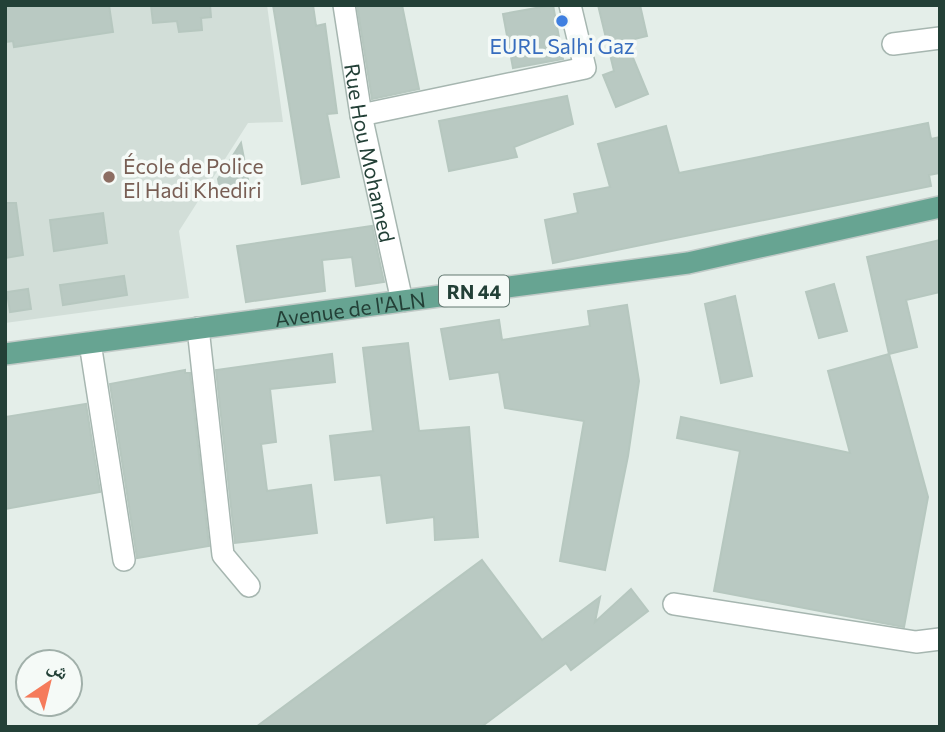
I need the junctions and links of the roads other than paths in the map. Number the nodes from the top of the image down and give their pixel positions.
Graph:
1 (344, 5) edge
2 (570, 5) edge
3 (940, 38) edge
4 (893, 44) dead end
5 (361, 115) junction
6 (940, 207) edge
7 (402, 301) junction
8 (198, 328) junction
9 (90, 343) junction
10 (5, 354) edge
11 (124, 560) dead end
12 (249, 586) dead end
13 (674, 604) dead end
14 (940, 639) edge

1 - 5 street, Rue Hou Mohamed
2 - 5 street
3 - 4 street
5 - 7 street, Rue Hou Mohamed
6 - 7 main road, Avenue de l'ALN / RN 44
7 - 8 main road, Avenue de l'ALN / RN 44
8 - 9 main road, Avenue de l'ALN / RN 44
8 - 12 street
9 - 10 main road, Avenue de l'ALN / RN 44
9 - 11 street
13 - 14 street

